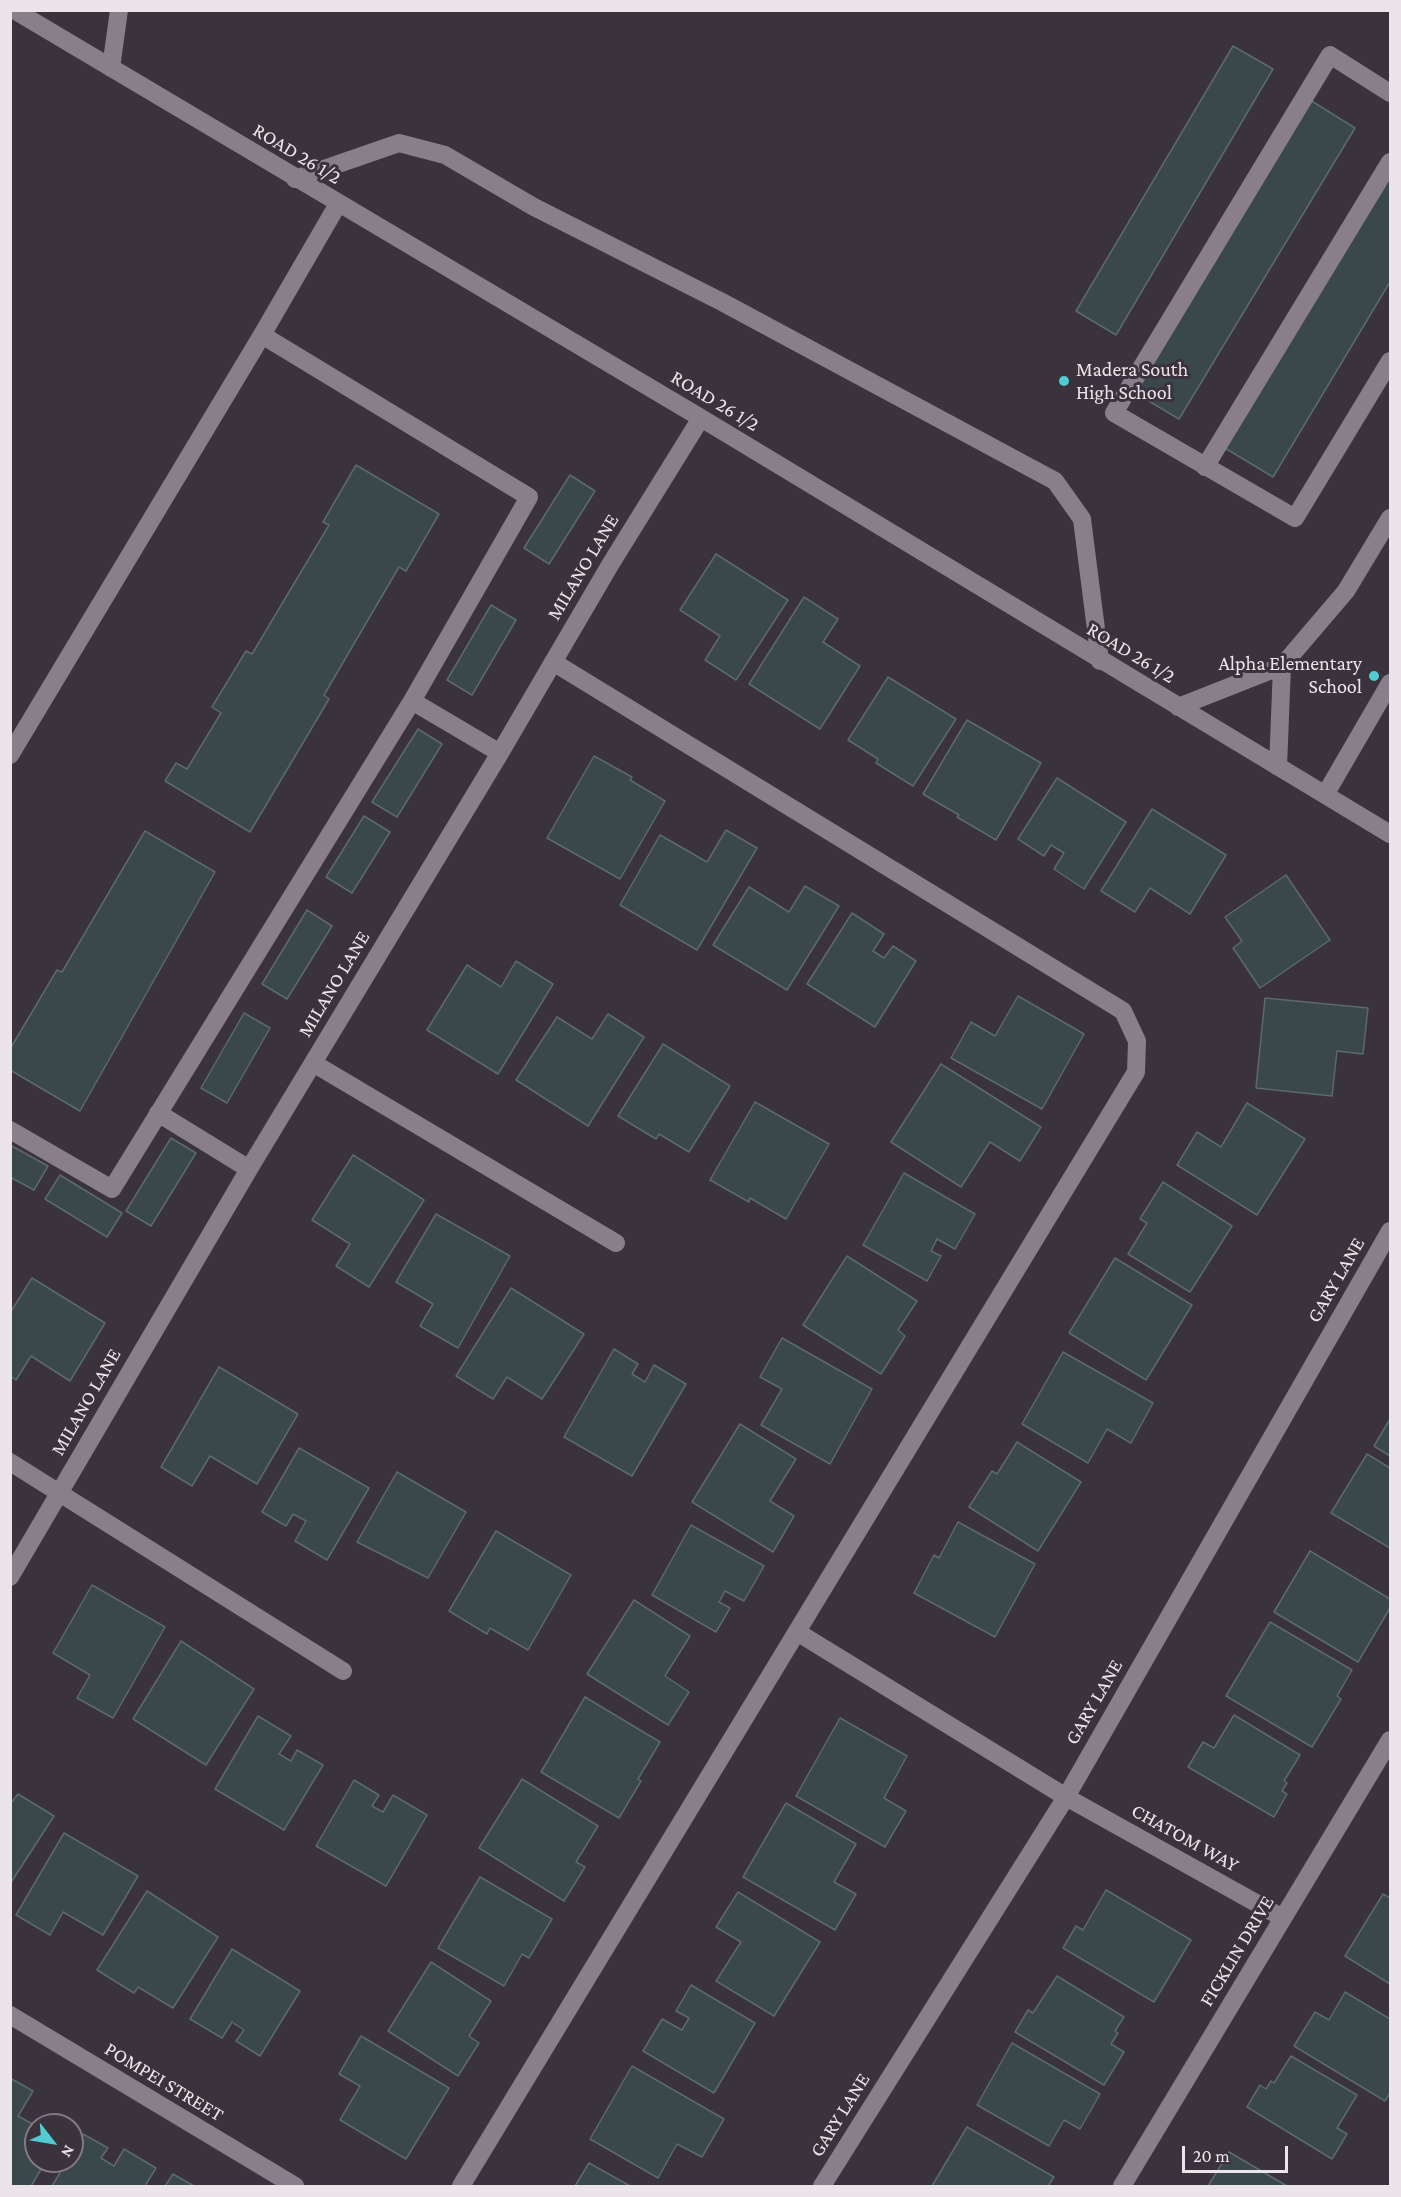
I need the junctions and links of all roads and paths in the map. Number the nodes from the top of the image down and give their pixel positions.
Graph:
1 (14, 10) edge
2 (119, 10) edge
3 (111, 68) junction
4 (1390, 93) edge
5 (1390, 162) edge
6 (295, 179) junction
7 (338, 204) junction
8 (262, 335) junction
9 (1390, 361) edge
10 (701, 418) junction
11 (1205, 467) junction
12 (1390, 518) edge
13 (1100, 660) junction
14 (553, 662) junction
15 (1282, 666) junction
16 (1389, 690) edge
17 (412, 701) junction
18 (1178, 707) junction
19 (500, 753) junction
20 (10, 755) edge
21 (1278, 767) junction
22 (1325, 795) junction
23 (1390, 834) edge
24 (313, 1063) junction
25 (158, 1113) junction
26 (10, 1131) edge
27 (249, 1169) junction
28 (1390, 1231) edge
29 (616, 1243) dead end
30 (10, 1462) edge
31 (60, 1491) junction
32 (10, 1576) edge
33 (797, 1632) junction
34 (343, 1671) dead end
35 (1390, 1740) edge
36 (1066, 1797) junction
37 (1283, 1918) junction
38 (10, 2015) edge
39 (295, 2187) edge
40 (461, 2187) edge
41 (822, 2187) edge
42 (1122, 2187) edge

1 - 3 street, ROAD 26 1/2
2 - 3 street
3 - 6 street, ROAD 26 1/2
4 - 11 street
5 - 11 street
6 - 7 street, ROAD 26 1/2
6 - 13 street
7 - 8 street
7 - 10 street, ROAD 26 1/2
8 - 17 street
8 - 20 street
9 - 11 street
10 - 13 street, ROAD 26 1/2
10 - 14 street, MILANO LANE
12 - 15 street
13 - 18 street, ROAD 26 1/2
14 - 19 street, MILANO LANE
14 - 33 street
15 - 18 street
15 - 21 street
16 - 22 street
17 - 19 street
17 - 25 street
18 - 21 street, ROAD 26 1/2
19 - 24 street, MILANO LANE
21 - 22 street, ROAD 26 1/2
22 - 23 street, ROAD 26 1/2
24 - 27 street, MILANO LANE
24 - 29 street
25 - 26 street
25 - 27 street
27 - 31 street, MILANO LANE
28 - 36 street, GARY LANE
30 - 31 street
31 - 32 street, MILANO LANE
31 - 34 street
33 - 36 street, CHATOM WAY
33 - 40 street
35 - 37 street, FICKLIN DRIVE
36 - 37 street, CHATOM WAY
36 - 41 street, GARY LANE
37 - 42 street, FICKLIN DRIVE
38 - 39 street, POMPEI STREET

